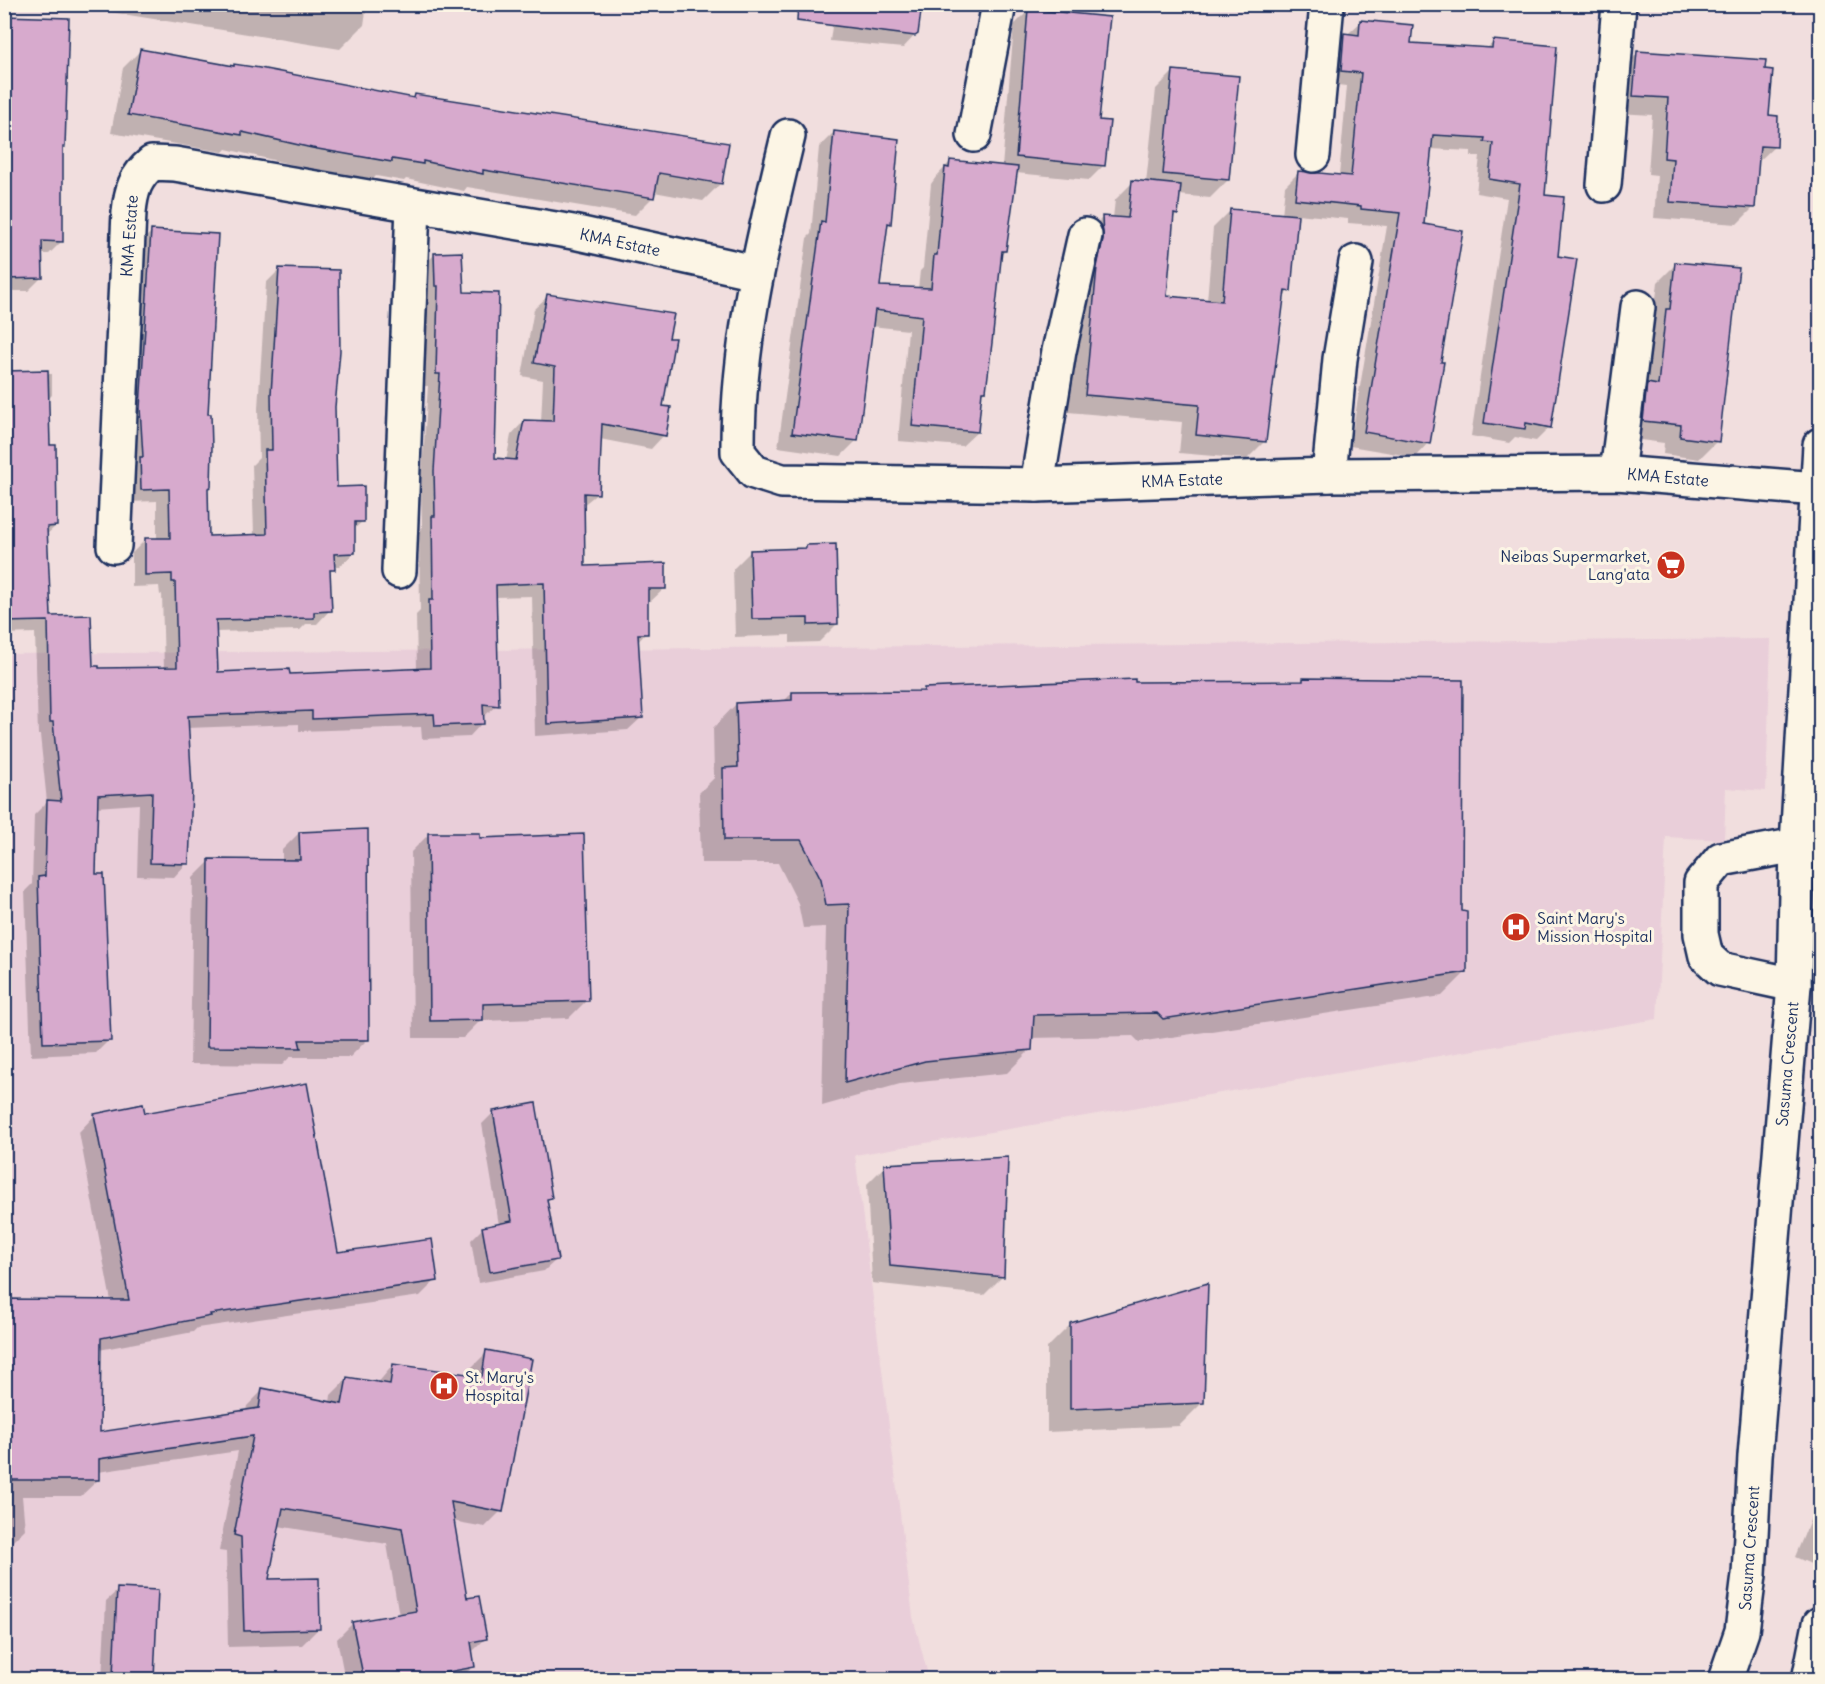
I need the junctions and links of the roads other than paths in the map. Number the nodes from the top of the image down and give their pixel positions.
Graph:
1 (999, 4) edge
2 (1327, 4) edge
3 (1619, 4) edge
4 (974, 135) dead end
5 (788, 136) dead end
6 (1313, 155) dead end
7 (1604, 185) dead end
8 (413, 206) junction
9 (1085, 235) dead end
10 (1356, 262) dead end
11 (755, 272) junction
12 (1638, 307) dead end
13 (1821, 445) edge
14 (1617, 473) junction
15 (1329, 475) junction
16 (1037, 485) junction
17 (1817, 489) junction
18 (114, 546) dead end
19 (399, 571) dead end
20 (1797, 845) junction
21 (1794, 985) junction
22 (1821, 1623) edge
23 (1725, 1680) edge
24 (1809, 1680) edge

1 - 4 street
2 - 6 street
3 - 7 street
5 - 11 street, KMA Estate
8 - 11 street, KMA Estate
8 - 18 street, KMA Estate
8 - 19 street
9 - 16 street
10 - 15 street
11 - 16 street, KMA Estate
12 - 14 street
13 - 17 street, Sasuma Crescent
14 - 15 street, KMA Estate
14 - 17 street, KMA Estate
15 - 16 street, KMA Estate
17 - 20 street, Sasuma Crescent
20 - 21 street, Sasuma Crescent
20 - 21 street
21 - 23 street, Sasuma Crescent
22 - 24 street

